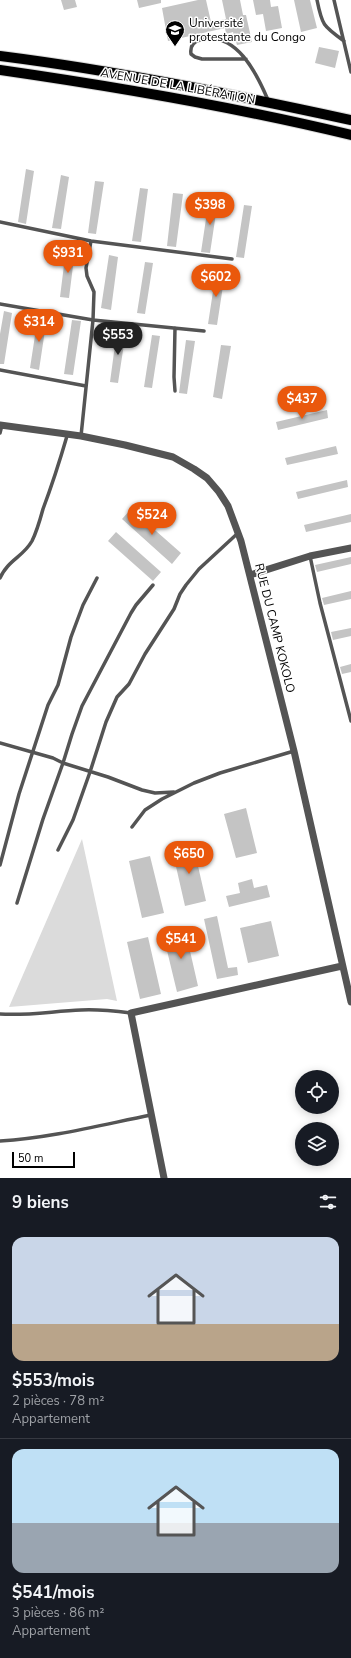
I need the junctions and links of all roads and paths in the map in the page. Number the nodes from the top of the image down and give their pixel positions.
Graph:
1 (317, 0) edge
2 (334, 0) edge
3 (344, 41) junction
4 (0, 56) edge
5 (246, 59) junction
6 (0, 70) edge
7 (351, 72) edge
8 (269, 102) junction
9 (351, 120) edge
10 (351, 135) edge
11 (0, 222) edge
12 (91, 241) junction
13 (232, 259) dead end
14 (0, 304) edge
15 (93, 320) junction
16 (175, 328) junction
17 (204, 331) dead end
18 (0, 370) edge
19 (86, 386) junction
20 (176, 391) dead end
21 (1, 428) edge
22 (68, 436) junction
23 (81, 436) junction
24 (239, 532) junction
25 (351, 548) edge
26 (310, 556) junction
27 (250, 575) junction
28 (0, 578) edge
29 (97, 578) dead end
30 (153, 585) dead end
31 (351, 721) edge
32 (0, 743) edge
33 (294, 751) junction
34 (33, 753) junction
35 (63, 763) junction
36 (90, 772) junction
37 (174, 792) junction
38 (132, 827) dead end
39 (58, 850) dead end
40 (0, 866) edge
41 (17, 903) dead end
42 (342, 966) junction
43 (351, 1002) edge
44 (0, 1014) edge
45 (131, 1014) junction
46 (151, 1115) junction
47 (0, 1141) edge
48 (164, 1178) edge

1 - 3 lane
2 - 3 lane
3 - 7 lane
4 - 8 main road, AVENUE DE LA LIBÉRATION
5 - 5 lane
5 - 8 lane
6 - 10 main road, AVENUE DE LA LIBÉRATION
8 - 9 main road, AVENUE DE LA LIBÉRATION
11 - 12 lane
12 - 13 lane
12 - 15 lane
14 - 15 lane
15 - 16 lane
15 - 19 lane
16 - 17 lane
16 - 20 lane
18 - 19 lane
19 - 23 lane
21 - 22 street, RUE DU CAMP KOKOLO
22 - 23 street, RUE DU CAMP KOKOLO
22 - 28 lane
23 - 24 street, RUE DU CAMP KOKOLO
24 - 27 street, RUE DU CAMP KOKOLO
24 - 36 lane
25 - 26 street
26 - 27 street
26 - 31 lane
27 - 33 street, RUE DU CAMP KOKOLO
29 - 34 lane
30 - 35 lane
32 - 34 lane
33 - 37 lane
33 - 42 street, RUE DU CAMP KOKOLO
34 - 35 lane
34 - 40 lane
35 - 36 lane
35 - 41 lane
36 - 37 lane
36 - 39 lane
37 - 38 lane
42 - 43 street, RUE DU CAMP KOKOLO
42 - 45 street
44 - 45 lane
45 - 46 street
46 - 47 lane
46 - 48 street

